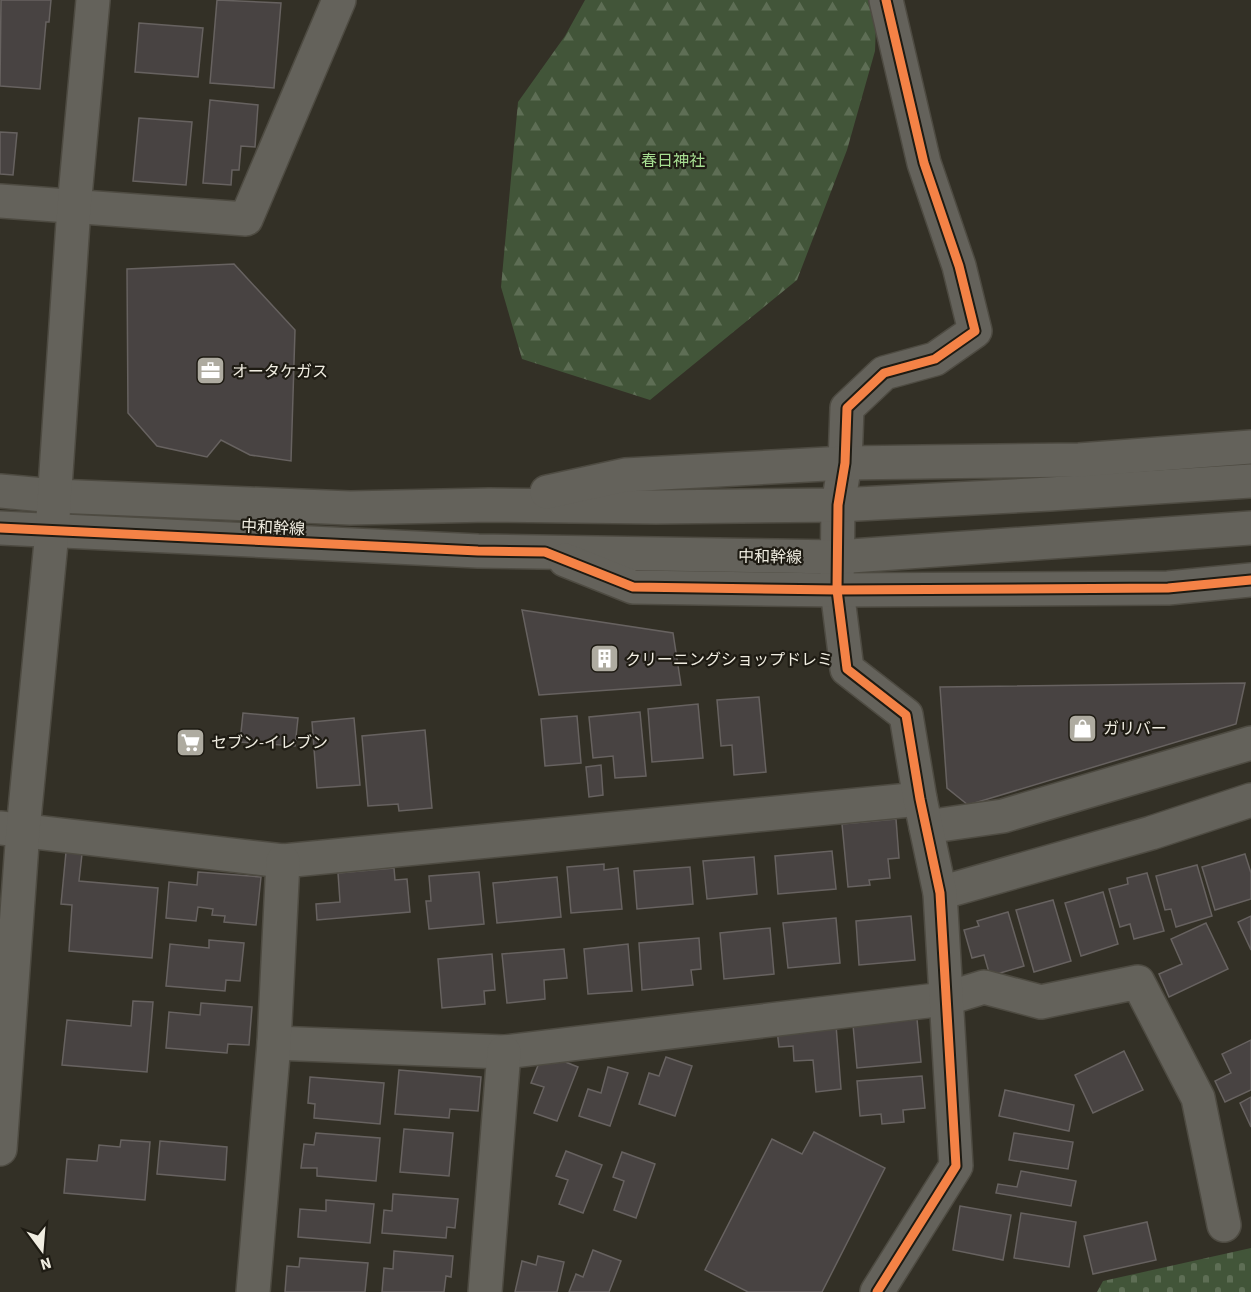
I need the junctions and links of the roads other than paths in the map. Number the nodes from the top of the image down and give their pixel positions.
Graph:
1 (93, 0) edge
2 (339, 0) edge
3 (886, 0) edge
4 (0, 201) edge
5 (74, 207) junction
6 (1251, 447) edge
7 (845, 463) junction
8 (1251, 481) edge
9 (0, 491) edge
10 (55, 496) junction
11 (489, 505) junction
12 (838, 505) junction
13 (0, 528) edge
14 (1251, 528) edge
15 (52, 532) junction
16 (545, 552) junction
17 (837, 557) junction
18 (1251, 580) edge
19 (837, 590) junction
20 (1251, 743) edge
21 (1251, 800) edge
22 (923, 813) junction
23 (11, 829) edge
24 (283, 861) junction
25 (940, 893) junction
26 (945, 999) junction
27 (274, 1043) junction
28 (504, 1053) junction
29 (0, 1149) edge
30 (1224, 1225) dead end
31 (253, 1292) edge
32 (485, 1292) edge
33 (877, 1292) edge

1 - 5 street
2 - 5 street
3 - 7 street
4 - 5 street
5 - 10 street
6 - 7 street
7 - 11 street
7 - 12 street
8 - 12 street, 中和幹線
9 - 10 street, 中和幹線
10 - 11 street, 中和幹線
10 - 15 street
11 - 12 street, 中和幹線
12 - 17 street
13 - 15 street, 中和幹線
14 - 17 street, 中和幹線
15 - 16 street, 中和幹線
15 - 23 street
16 - 17 street, 中和幹線
16 - 19 street
17 - 19 street
18 - 19 street
19 - 22 street
20 - 22 street
21 - 25 street
22 - 24 street
22 - 25 street
23 - 24 street
23 - 29 street
24 - 27 street
25 - 26 street
26 - 28 street
26 - 30 street
26 - 33 street
27 - 28 street
27 - 31 street
28 - 32 street

